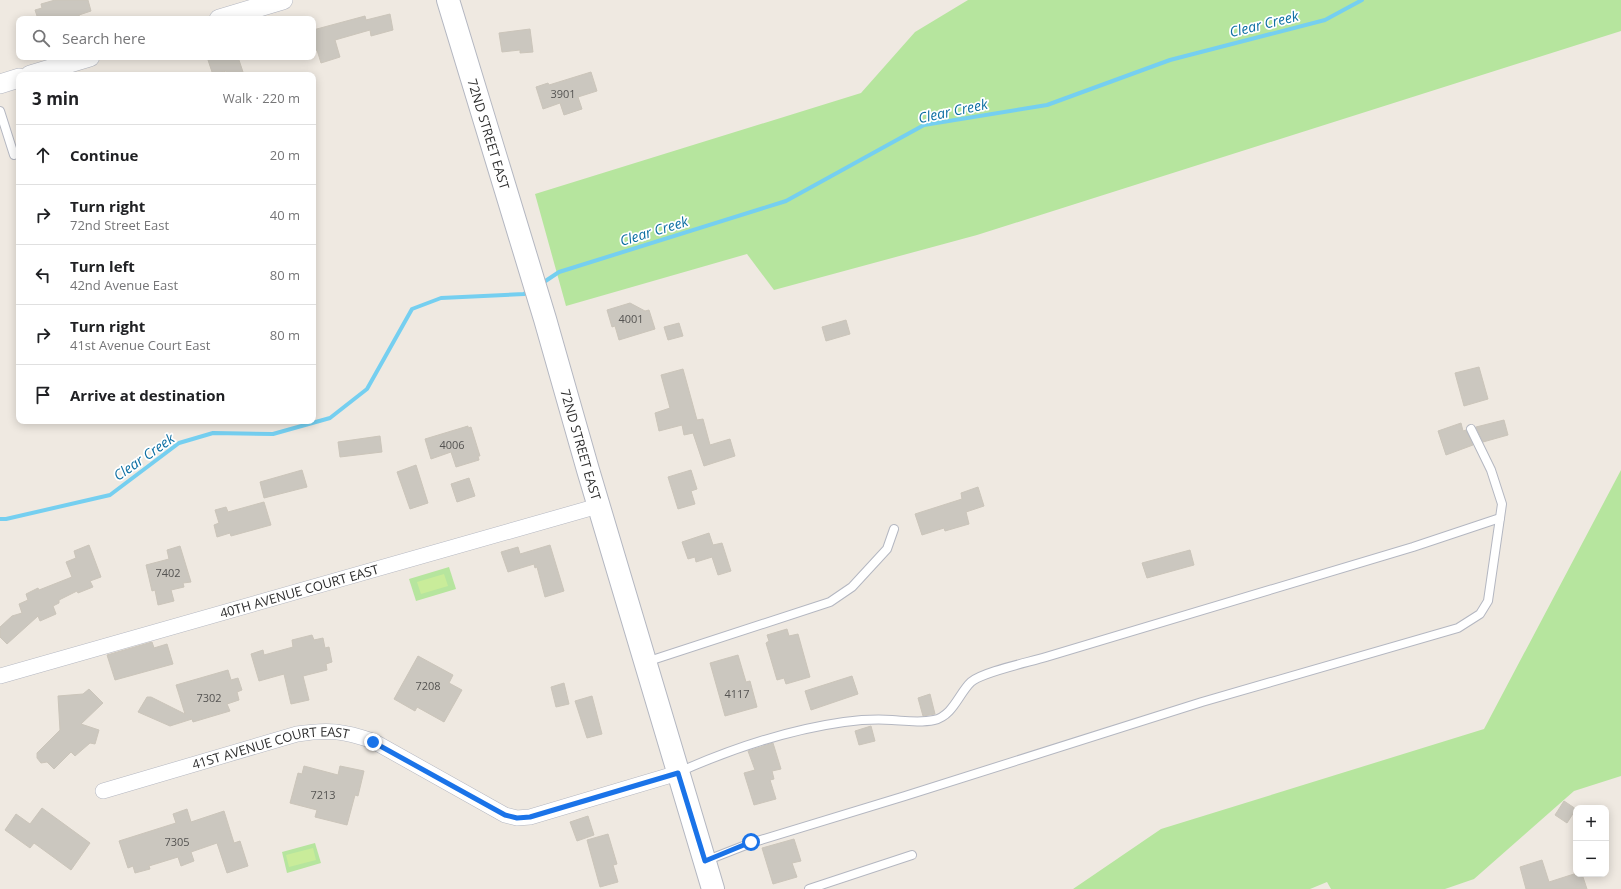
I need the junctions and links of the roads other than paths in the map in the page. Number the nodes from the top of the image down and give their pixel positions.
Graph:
1 (283, 0) edge
2 (448, 0) edge
3 (229, 16) edge
4 (80, 60) edge
5 (40, 72) edge
6 (16, 79) edge
7 (0, 84) edge
8 (0, 111) edge
9 (14, 155) dead end
10 (1471, 429) dead end
11 (598, 506) junction
12 (1500, 518) junction
13 (894, 529) dead end
14 (645, 662) junction
15 (0, 676) edge
16 (678, 773) junction
17 (103, 791) dead end
18 (912, 855) dead end
19 (705, 861) junction
20 (713, 889) edge
21 (809, 889) edge

1 - 3 street
2 - 11 main road, 72ND STREET EAST
4 - 5 street
6 - 7 street
8 - 9 lane
10 - 12 lane
11 - 14 main road, 72ND STREET EAST
11 - 15 street, 40TH AVENUE COURT EAST
12 - 16 lane
12 - 19 lane
13 - 14 lane
14 - 16 main road, 72ND STREET EAST
16 - 17 street, 41ST AVENUE COURT EAST
16 - 19 main road, 72ND STREET EAST
18 - 21 lane
19 - 20 main road, 72ND STREET EAST

